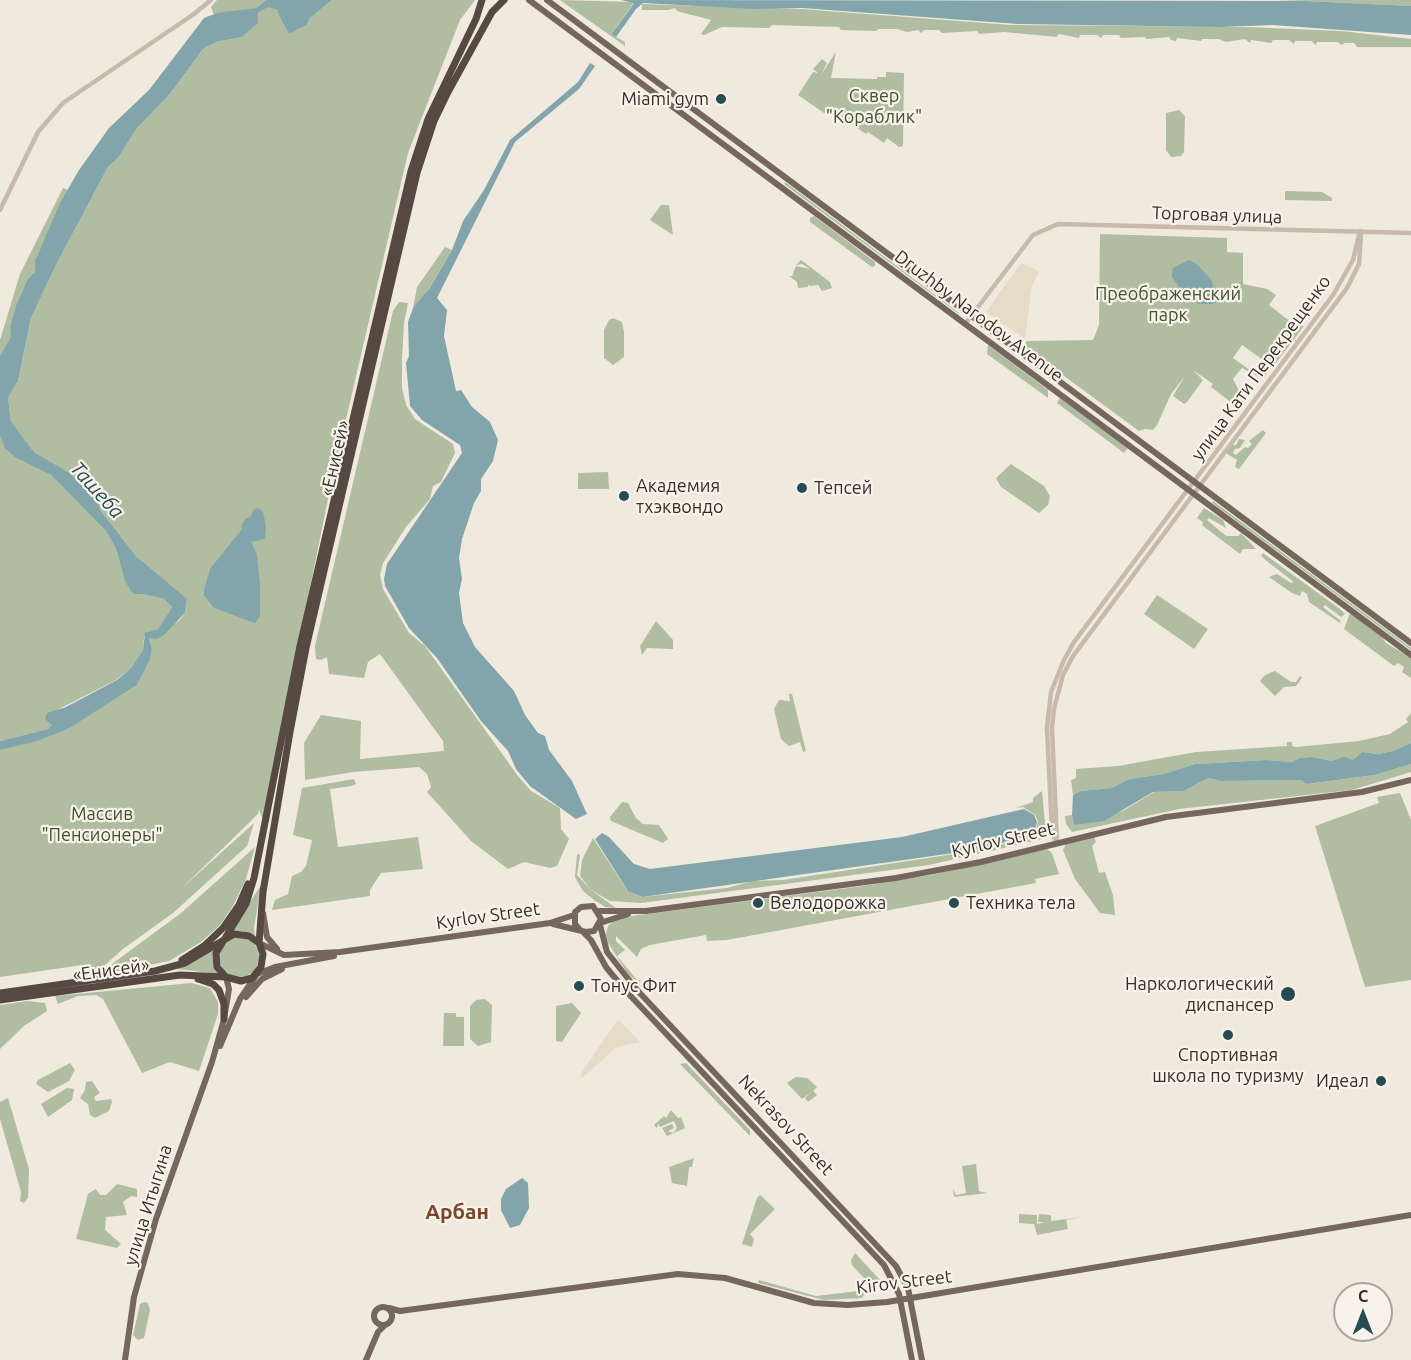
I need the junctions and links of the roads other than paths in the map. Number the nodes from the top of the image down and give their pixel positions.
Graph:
1 (211, 0) edge
2 (482, 0) edge
3 (504, 0) edge
4 (529, 0) edge
5 (547, 0) edge
6 (783, 175) junction
7 (777, 184) junction
8 (0, 210) edge
9 (1360, 231) junction
10 (1411, 233) edge
11 (971, 316) junction
12 (965, 324) junction
13 (1197, 484) junction
14 (1188, 490) junction
15 (1194, 495) junction
16 (1411, 643) edge
17 (1411, 655) edge
18 (1411, 780) edge
19 (263, 840) junction
20 (1056, 843) junction
21 (262, 900) junction
22 (598, 910) junction
23 (646, 910) junction
24 (574, 915) junction
25 (549, 923) junction
26 (600, 924) junction
27 (581, 931) junction
28 (222, 940) junction
29 (259, 944) junction
30 (308, 957) junction
31 (155, 971) junction
32 (257, 974) junction
33 (180, 975) junction
34 (226, 977) junction
35 (0, 993) edge
36 (0, 1000) edge
37 (227, 1020) junction
38 (1411, 1215) edge
39 (911, 1298) junction
40 (901, 1300) junction
41 (389, 1308) junction
42 (400, 1311) junction
43 (393, 1317) junction
44 (377, 1323) junction
45 (385, 1325) junction
46 (378, 1332) junction
47 (125, 1360) edge
48 (366, 1360) edge
49 (912, 1360) edge
50 (922, 1360) edge

1 - 8 street
2 - 19 highway, «Енисей»
3 - 21 highway, «Енисей»
4 - 7 main road, Druzhby Narodov Avenue
5 - 6 main road, Druzhby Narodov Avenue
6 - 7 main road
6 - 11 main road, Druzhby Narodov Avenue
7 - 12 main road, Druzhby Narodov Avenue
9 - 10 street, Торговая улица
9 - 11 street, Торговая улица
9 - 13 street, улица Кати Перекрещенко
9 - 13 street, улица Кати Перекрещенко
11 - 12 street, Торговая улица
11 - 13 main road, Druzhby Narodov Avenue
12 - 14 main road, Druzhby Narodov Avenue
13 - 14 street, улица Кати Перекрещенко
13 - 15 street, улица Кати Перекрещенко
13 - 16 main road, Druzhby Narodov Avenue
14 - 15 main road, Druzhby Narodov Avenue
14 - 20 street, улица Кати Перекрещенко
15 - 17 main road, Druzhby Narodov Avenue
15 - 20 street, улица Кати Перекрещенко
18 - 20 main road, Kyrlov Street
19 - 28 highway, «Енисей»
19 - 31 highway
20 - 23 main road, Kyrlov Street
21 - 29 highway, «Енисей»
21 - 30 main road
22 - 23 main road, Kyrlov Street
22 - 24 main road
22 - 26 main road
23 - 26 main road
24 - 25 main road, Kyrlov Street
24 - 27 main road
25 - 27 main road
25 - 30 main road, Kyrlov Street
26 - 27 main road
26 - 39 main road, Nekrasov Street
27 - 40 main road, Nekrasov Street
28 - 29 highway
28 - 31 highway
28 - 34 highway
29 - 30 main road
29 - 32 highway, «Енисей»
30 - 32 main road
30 - 37 main road
31 - 35 highway, «Енисей»
32 - 34 highway, «Енисей»
32 - 37 main road, улица Итыгина
33 - 34 highway, «Енисей»
33 - 36 highway, «Енисей»
33 - 37 highway
34 - 37 main road, улица Итыгина
37 - 47 main road, улица Итыгина
38 - 39 main road, Kirov Street
39 - 40 main road, Kirov Street
39 - 50 main road, Nekrasov Street
40 - 42 main road, Kirov Street
40 - 49 main road, Nekrasov Street
41 - 42 main road
41 - 43 main road
41 - 44 main road
42 - 43 main road
43 - 45 main road
44 - 45 main road
44 - 46 main road
45 - 46 main road
46 - 48 main road

